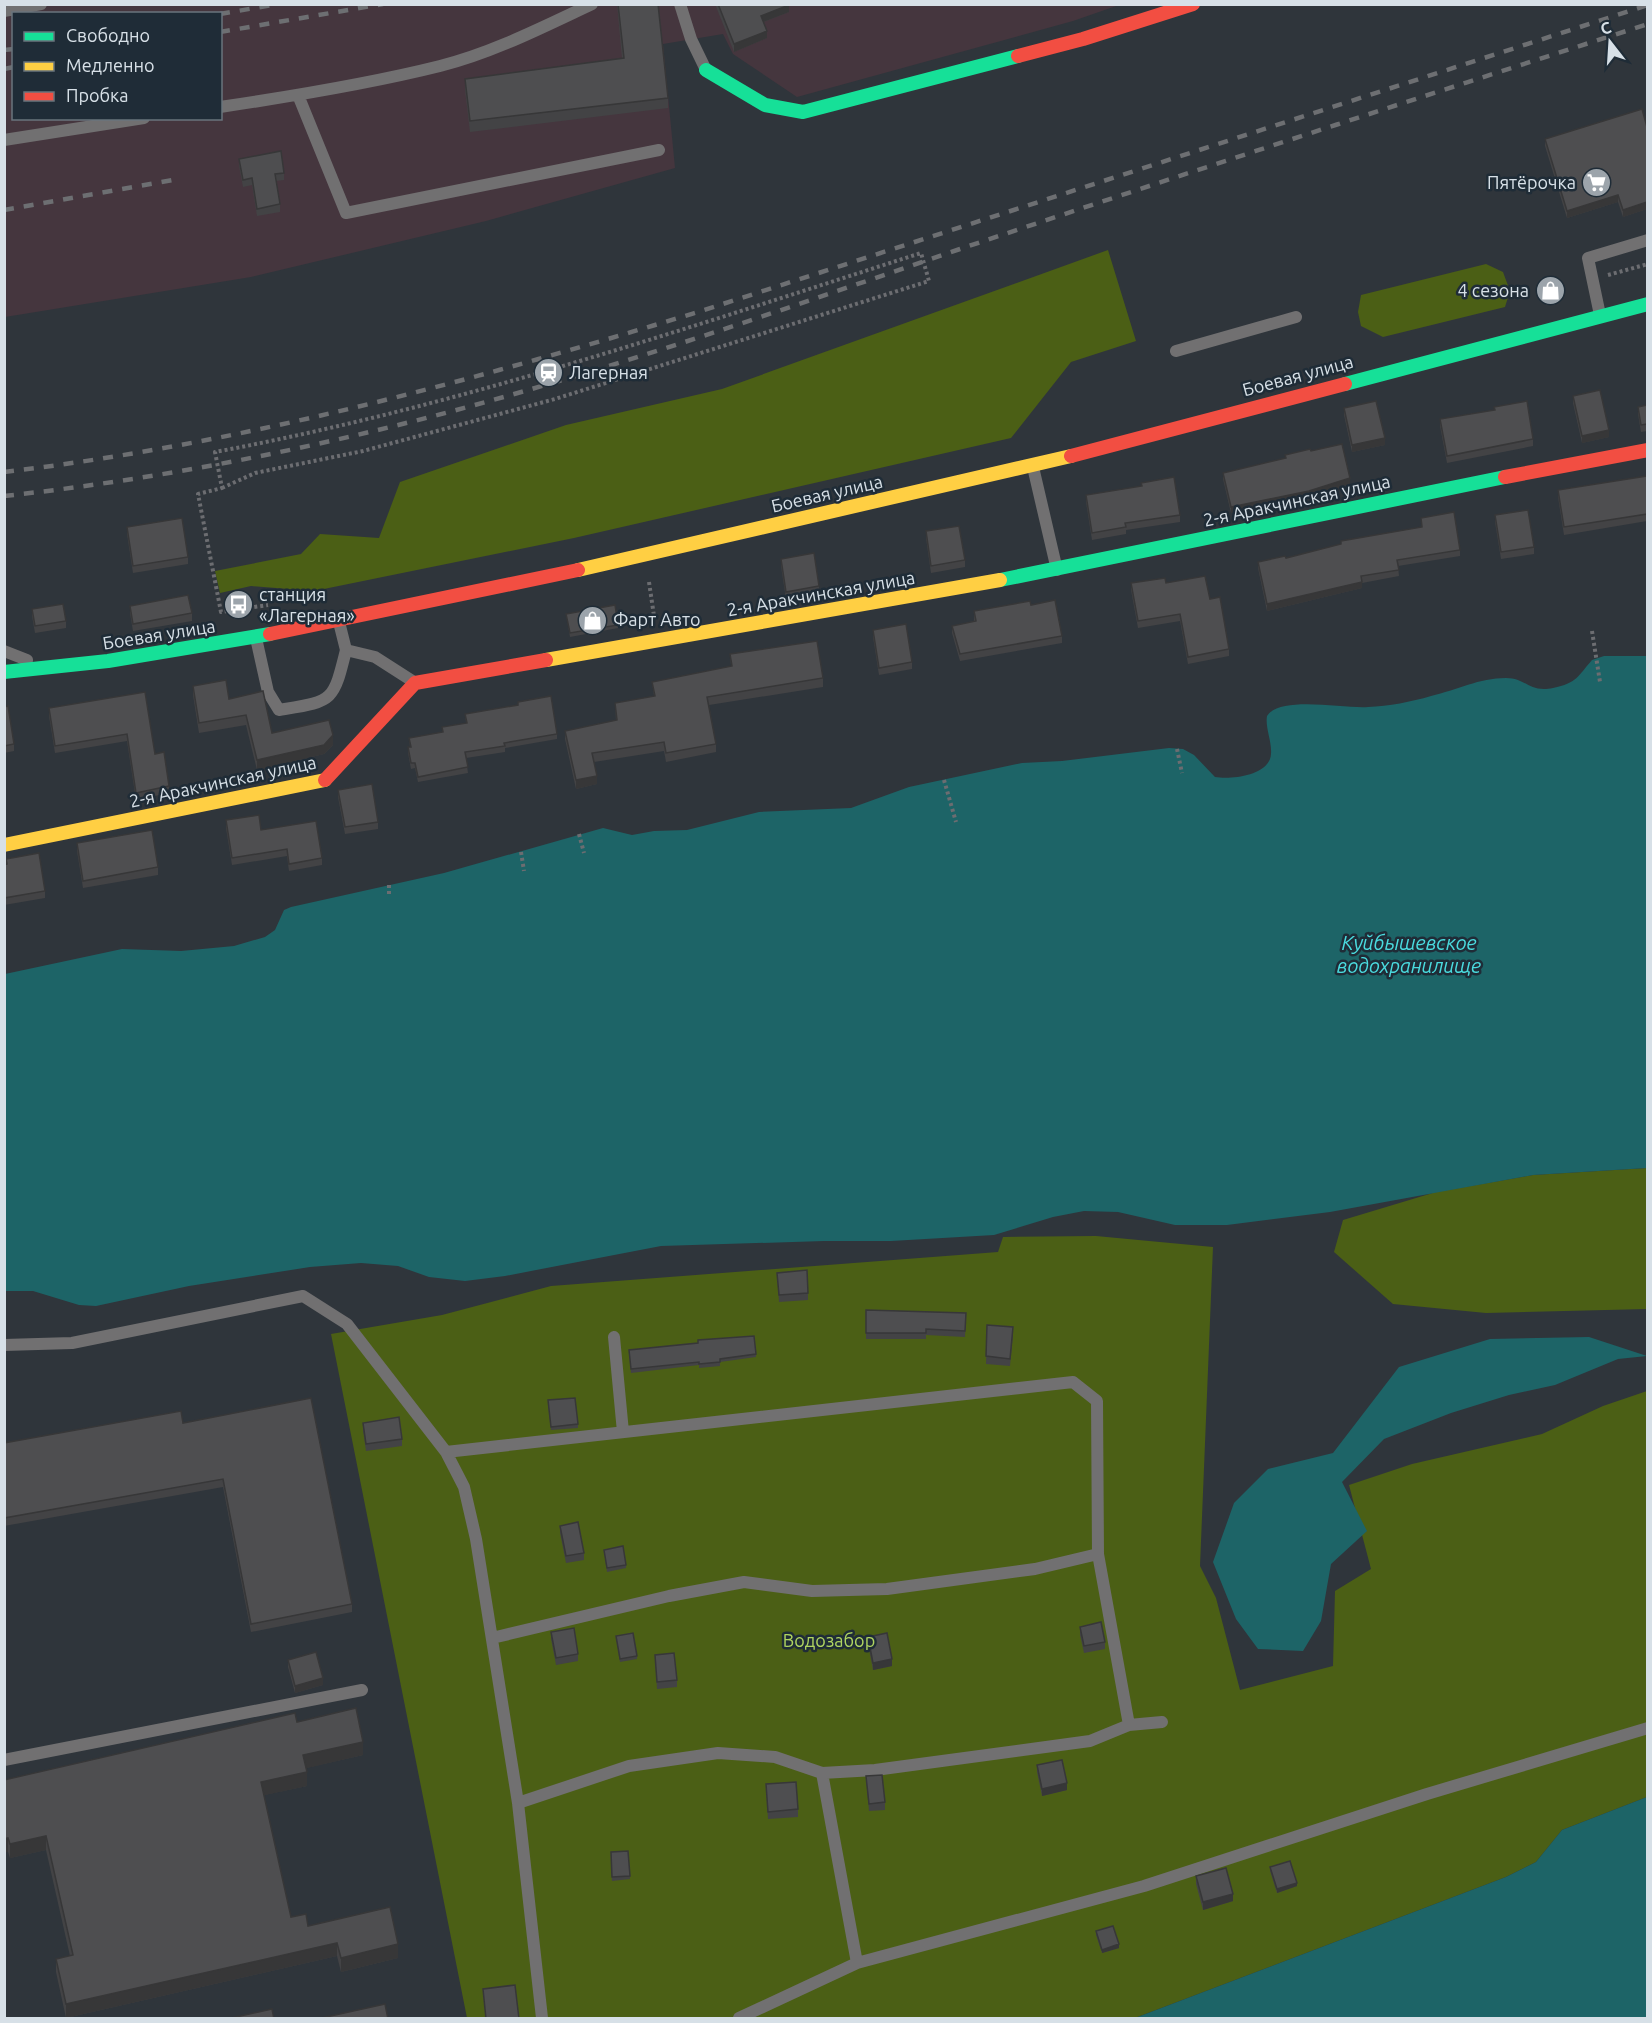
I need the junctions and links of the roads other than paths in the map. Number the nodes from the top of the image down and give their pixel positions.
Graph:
1 (41, 4) edge
2 (592, 4) edge
3 (680, 4) edge
4 (1193, 4) edge
5 (4, 11) edge
6 (706, 70) joint
7 (297, 95) junction
8 (222, 107) edge
9 (131, 120) edge
10 (4, 140) edge
11 (659, 150) dead end
12 (1647, 240) edge
13 (1647, 303) edge
14 (1600, 315) junction
15 (1296, 317) dead end
16 (1176, 351) dead end
17 (1647, 450) edge
18 (1033, 466) junction
19 (1057, 570) junction
20 (338, 620) junction
21 (255, 637) junction
22 (346, 650) junction
23 (4, 651) edge
24 (47, 669) junction
25 (4, 672) edge
26 (415, 683) junction
27 (4, 845) edge
28 (614, 1337) dead end
29 (4, 1345) edge
30 (623, 1432) junction
31 (446, 1452) junction
32 (1098, 1554) junction
33 (492, 1638) junction
34 (362, 1690) dead end
35 (1162, 1722) dead end
36 (1129, 1725) junction
37 (1647, 1728) edge
38 (4, 1760) edge
39 (822, 1773) junction
40 (518, 1803) junction
41 (857, 1963) junction
42 (542, 2019) edge
43 (739, 2019) edge

1 - 5 lane
2 - 7 lane
3 - 6 lane
4 - 6 street
7 - 8 lane
7 - 11 lane
9 - 10 lane
12 - 14 lane
13 - 14 street, Боевая улица
14 - 18 street, Боевая улица
15 - 16 lane
17 - 19 street, 2-я Аракчинская улица
18 - 19 lane
18 - 20 street, Боевая улица
19 - 26 street, 2-я Аракчинская улица
20 - 21 street, Боевая улица
20 - 22 lane
21 - 22 lane
21 - 24 street, Боевая улица
22 - 26 lane
23 - 24 lane
24 - 25 street, Боевая улица
26 - 27 street, 2-я Аракчинская улица
28 - 30 lane
29 - 31 lane
30 - 31 lane
30 - 32 lane
31 - 33 lane
32 - 33 lane
32 - 36 lane
33 - 40 lane
34 - 38 lane
35 - 36 lane
36 - 39 lane
37 - 41 lane
39 - 40 lane
39 - 41 lane
40 - 42 lane
41 - 43 lane

